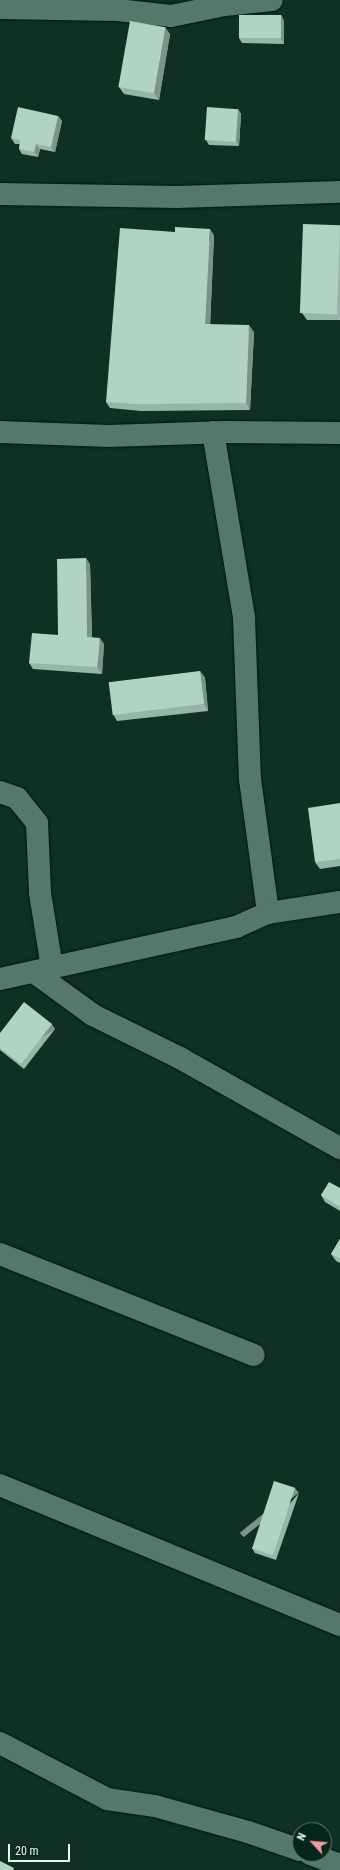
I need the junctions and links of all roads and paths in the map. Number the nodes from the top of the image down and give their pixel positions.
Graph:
1 (272, 0) edge
2 (0, 8) edge
3 (340, 192) edge
4 (0, 194) edge
5 (0, 432) edge
6 (213, 432) junction
7 (340, 433) edge
8 (0, 792) edge
9 (340, 902) edge
10 (268, 913) junction
11 (43, 970) junction
12 (0, 979) edge
13 (340, 1148) edge
14 (0, 1254) edge
15 (254, 1355) dead end
16 (0, 1485) edge
17 (340, 1626) edge
18 (0, 1743) edge
19 (292, 1847) edge

1 - 2 street
3 - 4 street
5 - 6 street
6 - 7 street
6 - 10 street
8 - 11 street
9 - 10 street
10 - 11 street
11 - 12 street
11 - 13 street
14 - 15 street
16 - 17 street
18 - 19 street

